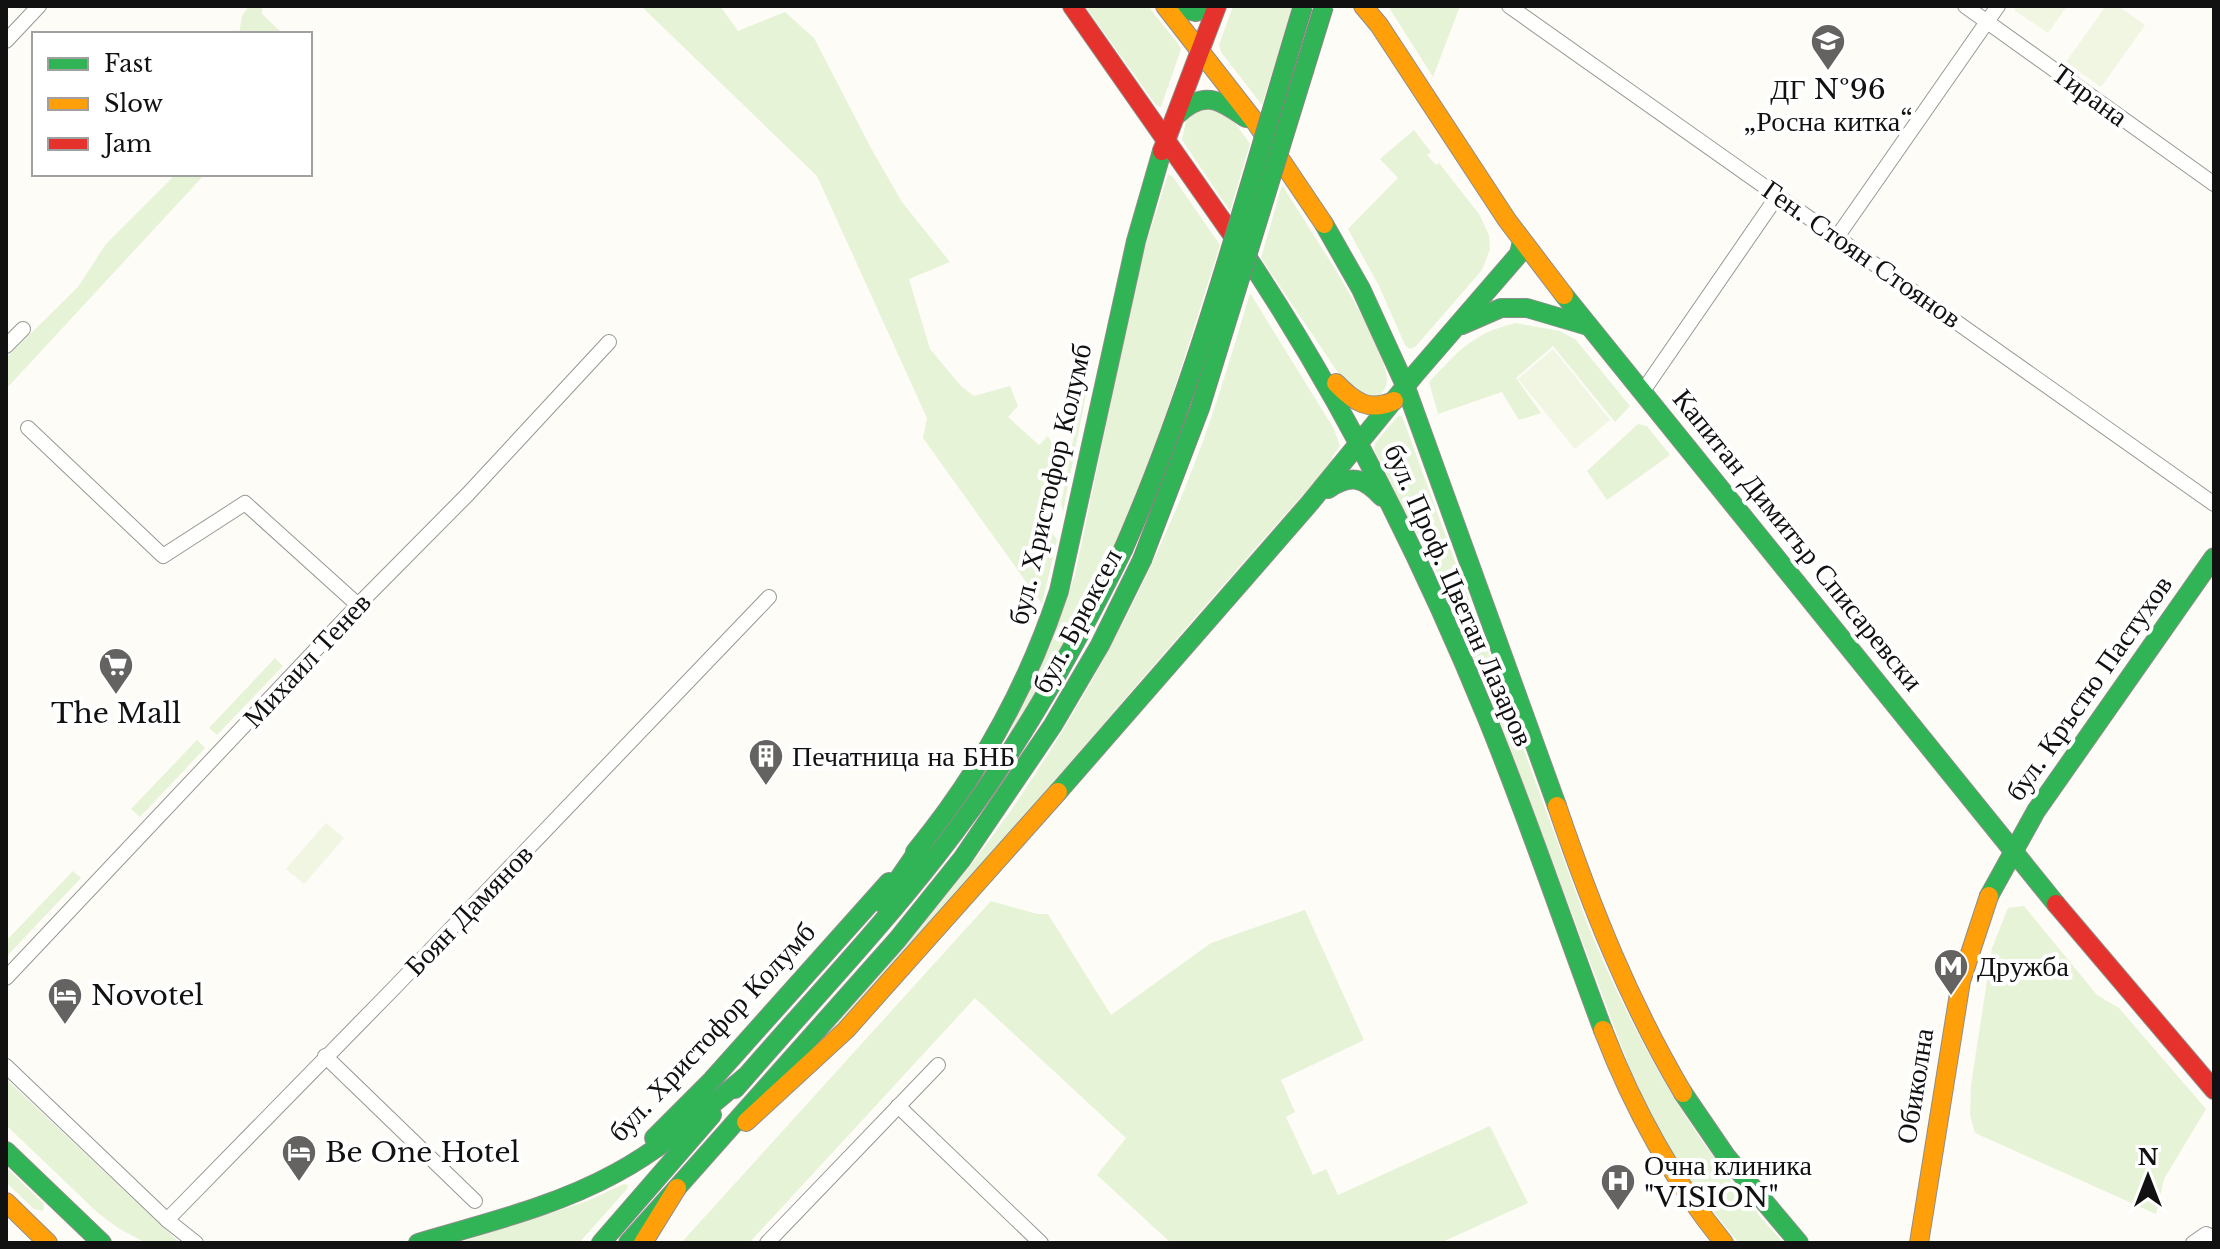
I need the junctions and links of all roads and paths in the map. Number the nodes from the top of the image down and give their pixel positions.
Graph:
1 (39, 6) edge
2 (1072, 6) edge
3 (1165, 6) edge
4 (1173, 6) edge
5 (1214, 6) edge
6 (1303, 6) edge
7 (1324, 6) edge
8 (1363, 6) edge
9 (1509, 6) edge
10 (1965, 6) edge
11 (1998, 6) edge
12 (1988, 22) junction
13 (6, 41) edge
14 (1200, 50) junction
15 (1173, 120) junction
16 (1256, 124) junction
17 (1165, 142) junction
18 (2214, 184) edge
19 (1778, 195) junction
20 (1837, 237) junction
21 (1522, 241) junction
22 (1588, 326) junction
23 (23, 329) dead end
24 (1455, 329) junction
25 (609, 342) dead end
26 (6, 346) edge
27 (1307, 350) junction
28 (1643, 391) junction
29 (1399, 393) junction
30 (28, 428) dead end
31 (1359, 443) junction
32 (1309, 504) junction
33 (2214, 504) edge
34 (1393, 510) junction
35 (2214, 557) edge
36 (769, 597) dead end
37 (358, 605) junction
38 (924, 842) junction
39 (2012, 852) junction
40 (836, 974) junction
41 (6, 978) edge
42 (325, 1056) junction
43 (938, 1065) dead end
44 (6, 1066) edge
45 (745, 1077) junction
46 (2214, 1090) edge
47 (898, 1106) junction
48 (6, 1151) edge
49 (699, 1164) junction
50 (616, 1174) junction
51 (677, 1188) junction
52 (475, 1201) dead end
53 (6, 1202) edge
54 (73, 1217) junction
55 (167, 1220) junction
56 (2214, 1238) edge
57 (48, 1243) edge
58 (102, 1243) edge
59 (120, 1243) edge
60 (196, 1243) edge
61 (418, 1243) edge
62 (601, 1243) edge
63 (628, 1243) edge
64 (643, 1243) edge
65 (767, 1243) edge
66 (1041, 1243) edge
67 (1724, 1243) edge
68 (1799, 1243) edge
69 (1919, 1243) edge
70 (2193, 1243) edge

1 - 13 street
2 - 17 main road, бул. Проф. Цветан Лазаров
3 - 14 main road, бул. Проф. Цветан Лазаров
4 - 5 main road
5 - 14 main road, бул. Христофор Колумб
6 - 40 main road, бул. Брюксел, bridge
7 - 49 main road, бул. Брюксел, bridge
8 - 21 main road, Капитан Димитър Списаревски
9 - 19 street, Ген. Стоян Стоянов
10 - 12 street, Тирана
11 - 12 street
12 - 18 street, Тирана
12 - 20 street
14 - 15 main road, бул. Христофор Колумб
14 - 16 main road, бул. Проф. Цветан Лазаров
15 - 16 main road
15 - 17 main road, бул. Христофор Колумб
16 - 29 main road, бул. Проф. Цветан Лазаров
17 - 27 main road, бул. Проф. Цветан Лазаров
17 - 38 main road, бул. Христофор Колумб
19 - 20 street, Ген. Стоян Стоянов
19 - 28 street
20 - 33 street, Ген. Стоян Стоянов
21 - 22 main road, Капитан Димитър Списаревски
21 - 24 main road
22 - 24 main road
22 - 28 main road, Капитан Димитър Списаревски
23 - 26 street
24 - 29 main road
25 - 37 street, Михаил Тенев
27 - 29 main road
27 - 31 main road, бул. Проф. Цветан Лазаров
28 - 39 main road, Капитан Димитър Списаревски
29 - 31 main road
29 - 68 main road, бул. Проф. Цветан Лазаров
30 - 37 street
31 - 32 main road
31 - 34 main road, бул. Проф. Цветан Лазаров
32 - 34 main road
32 - 49 main road
34 - 67 main road, бул. Проф. Цветан Лазаров
35 - 39 main road, бул. Кръстю Пастухов
36 - 42 street, Боян Дамянов
37 - 41 street, Михаил Тенев
38 - 40 main road
38 - 50 main road, бул. Христофор Колумб
39 - 46 main road, Капитан Димитър Списаревски
39 - 69 main road, Обиколна
40 - 45 main road, бул. Христофор Колумб
42 - 52 street
42 - 55 street, Боян Дамянов
43 - 47 street
44 - 55 street
45 - 50 main road
45 - 62 main road, бул. Христофор Колумб
47 - 65 street
47 - 66 street
48 - 54 main road
49 - 51 main road
50 - 61 main road
51 - 63 main road
51 - 64 main road
53 - 57 main road
54 - 58 main road
54 - 59 main road
55 - 60 street
56 - 70 street

